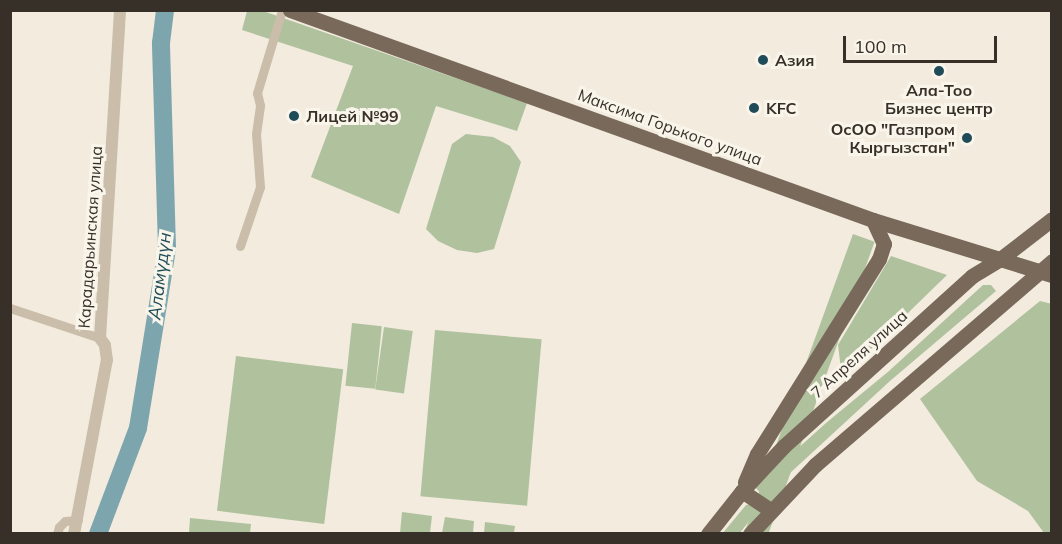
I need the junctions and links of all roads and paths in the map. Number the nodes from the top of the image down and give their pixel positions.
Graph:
1 (120, 10) edge
2 (282, 10) edge
3 (290, 10) edge
4 (1052, 219) edge
5 (873, 220) junction
6 (240, 246) dead end
7 (999, 260) junction
8 (1052, 261) edge
9 (1046, 274) edge
10 (10, 308) edge
11 (100, 338) junction
12 (742, 491) junction
13 (770, 510) junction
14 (78, 520) junction
15 (57, 534) edge
16 (74, 534) edge
17 (708, 534) edge
18 (750, 534) edge

1 - 11 street, Карадарьинская улица
2 - 6 street
3 - 5 main road, Максима Горького улица
4 - 7 main road, 7 Апреля улица
5 - 7 main road, Максима Горького улица
5 - 12 main road
7 - 9 main road, Максима Горького улица
7 - 12 main road, 7 Апреля улица
8 - 9 main road
9 - 13 main road
10 - 11 street
11 - 14 street, Карадарьинская улица
12 - 13 main road
12 - 17 main road, 7 Апреля улица
13 - 18 main road
14 - 15 street
14 - 16 street, Карадарьинская улица

